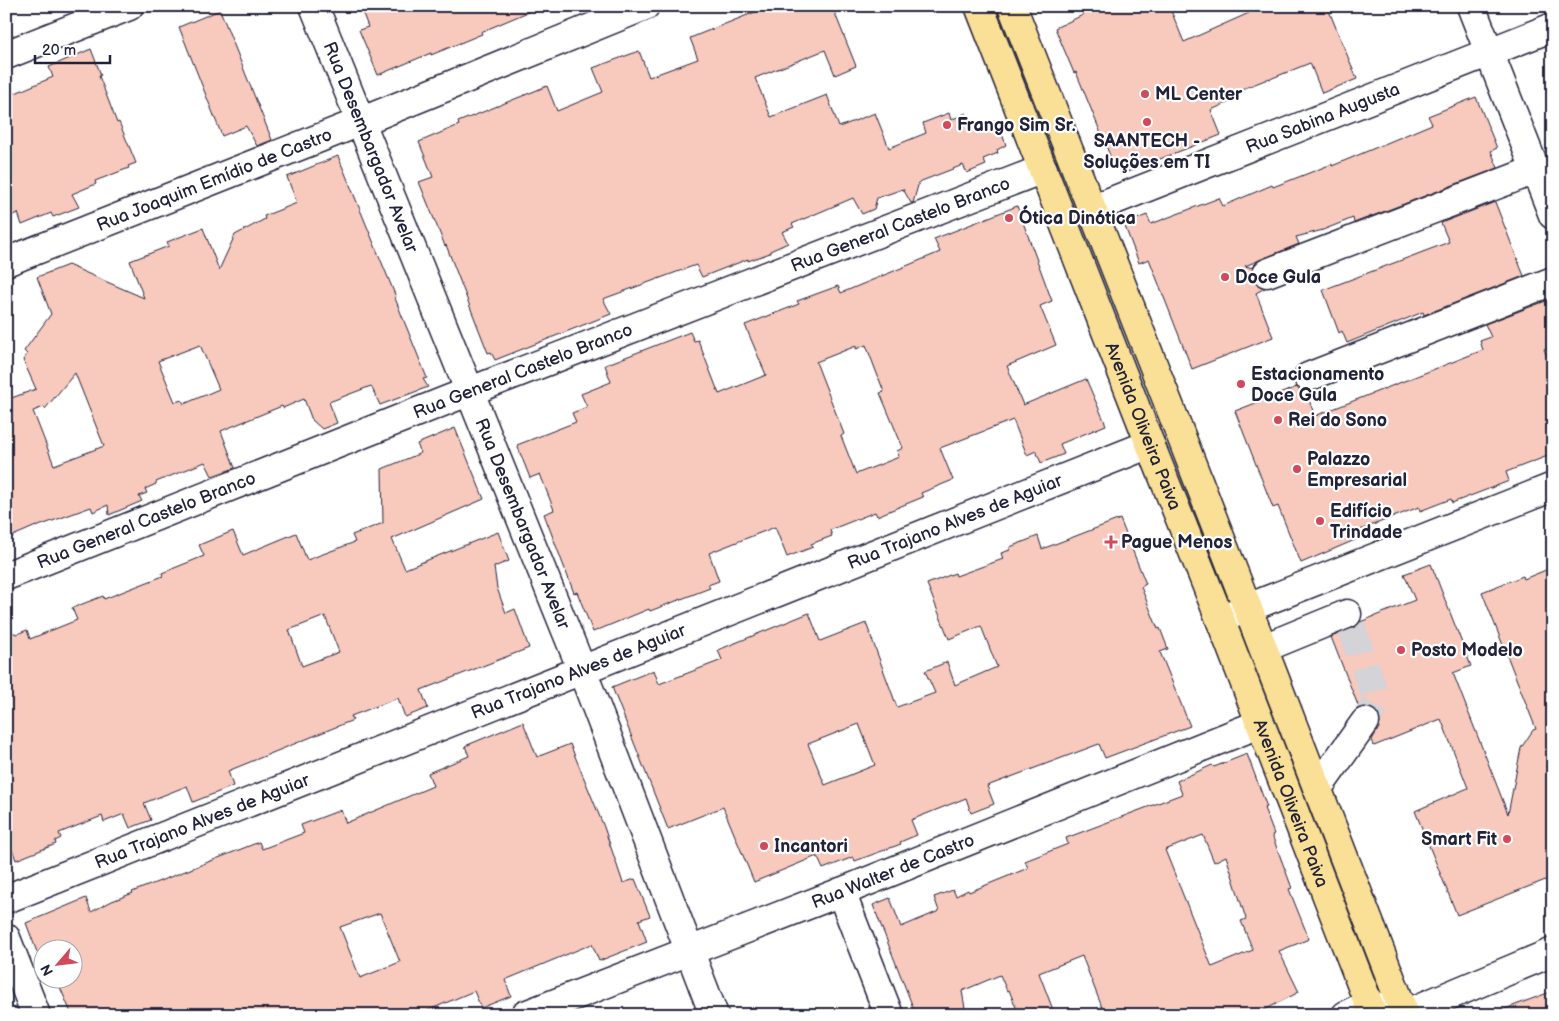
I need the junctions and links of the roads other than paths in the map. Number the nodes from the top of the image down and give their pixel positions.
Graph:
1 (129, 6) edge
2 (314, 6) edge
3 (645, 6) edge
4 (979, 6) edge
5 (1012, 6) edge
6 (1471, 6) edge
7 (1553, 27) edge
8 (1488, 52) junction
9 (6, 55) edge
10 (360, 122) junction
11 (1042, 169) junction
12 (1535, 170) junction
13 (1092, 209) junction
14 (1553, 215) edge
15 (6, 262) edge
16 (1268, 273) dead end
17 (1553, 282) edge
18 (1308, 377) dead end
19 (469, 392) junction
20 (1150, 444) junction
21 (1553, 487) edge
22 (1332, 575) junction
23 (6, 576) edge
24 (1248, 608) junction
25 (1220, 619) junction
26 (1264, 648) junction
27 (582, 670) junction
28 (1365, 722) tunnel mouth
29 (1259, 724) junction
30 (1318, 788) junction
31 (841, 892) junction
32 (6, 899) edge
33 (6, 938) edge
34 (688, 950) junction
35 (1553, 952) edge
36 (1362, 1011) edge
37 (1405, 1014) edge
38 (36, 1015) edge
39 (526, 1015) edge
40 (714, 1015) edge
41 (889, 1015) edge

1 - 9 street
2 - 10 street, Rua Desembargador Avelar
3 - 10 street, Rua Joaquim Emídio de Castro
4 - 11 main road, Avenida Oliveira Paiva
5 - 13 main road, Avenida Oliveira Paiva
6 - 8 street
7 - 8 street, Rua Sabina Augusta
8 - 12 street
8 - 13 street, Rua Sabina Augusta
10 - 15 street, Rua Joaquim Emídio de Castro
10 - 19 street, Rua Desembargador Avelar
11 - 19 street, Rua General Castelo Branco
11 - 20 main road, Avenida Oliveira Paiva
12 - 14 street
12 - 16 street
13 - 24 main road, Avenida Oliveira Paiva
17 - 18 street
19 - 23 street, Rua General Castelo Branco
19 - 27 street, Rua Desembargador Avelar
20 - 25 main road, Avenida Oliveira Paiva
20 - 27 street, Rua Trajano Alves de Aguiar
21 - 22 street
22 - 24 street
22 - 26 street
24 - 25 street
24 - 26 main road, Avenida Oliveira Paiva
25 - 29 main road, Avenida Oliveira Paiva
26 - 30 main road, Avenida Oliveira Paiva
27 - 32 street, Rua Trajano Alves de Aguiar
27 - 34 street, Rua Desembargador Avelar
28 - 30 street
29 - 31 street, Rua Walter de Castro
29 - 36 main road, Avenida Oliveira Paiva
30 - 37 main road, Avenida Oliveira Paiva
31 - 34 street, Rua Walter de Castro
31 - 41 street
33 - 38 street
34 - 39 street, Rua Walter de Castro
34 - 40 street, Rua Desembargador Avelar
35 - 37 street
36 - 37 street

